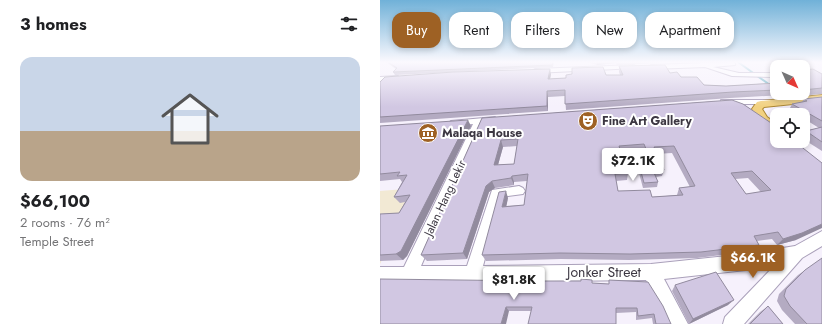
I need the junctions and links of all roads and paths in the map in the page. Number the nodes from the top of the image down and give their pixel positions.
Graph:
1 (403, 77) edge
2 (380, 79) edge
3 (822, 98) edge
4 (730, 102) junction
5 (770, 102) junction
6 (712, 103) edge
7 (503, 119) edge
8 (763, 119) junction
9 (479, 121) junction
10 (441, 124) edge
11 (770, 124) edge
12 (519, 191) dead end
13 (822, 238) edge
14 (797, 253) junction
15 (651, 272) junction
16 (473, 273) junction
17 (409, 274) junction
18 (380, 275) edge
19 (679, 324) edge
20 (732, 324) edge

1 - 2 street
3 - 5 main road
4 - 5 street
4 - 6 street
4 - 8 main road
5 - 8 main road
7 - 9 street
8 - 11 main road
9 - 10 street
9 - 17 street, Jalan Hang Lekir
12 - 16 street
13 - 14 street, Jonker Street
14 - 15 street, Jonker Street
14 - 20 street
15 - 16 street, Jonker Street
15 - 19 street
16 - 17 street, Jonker Street
17 - 18 street, Jonker Street

